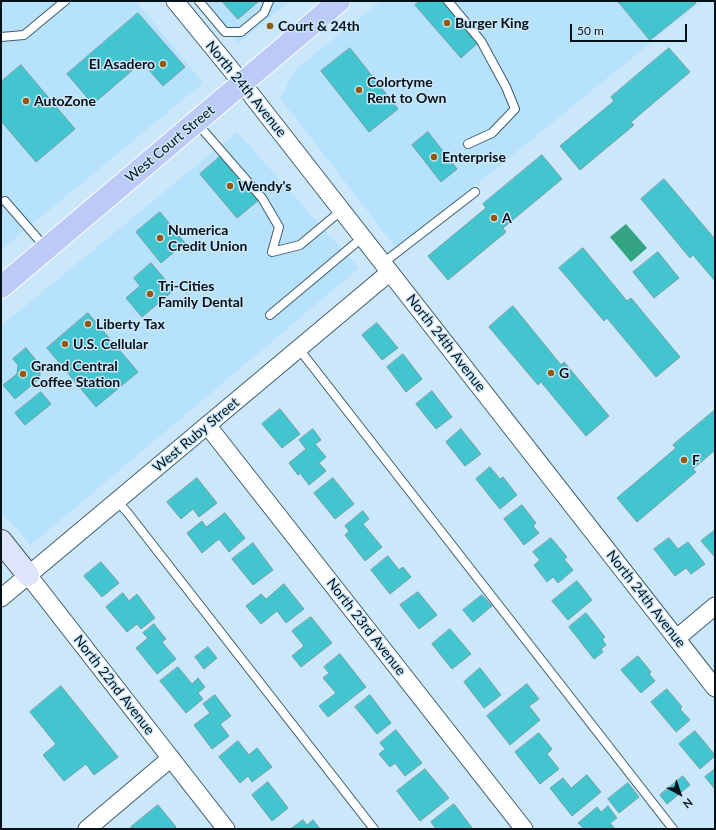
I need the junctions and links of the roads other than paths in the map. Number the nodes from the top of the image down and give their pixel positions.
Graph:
1 (65, 1) edge
2 (175, 1) edge
3 (199, 1) edge
4 (269, 1) edge
5 (448, 1) edge
6 (335, 2) edge
7 (1, 37) edge
8 (242, 83) junction
9 (196, 122) junction
10 (468, 144) dead end
11 (475, 192) dead end
12 (5, 201) dead end
13 (342, 210) junction
14 (363, 237) junction
15 (46, 248) junction
16 (387, 267) junction
17 (1, 287) edge
18 (270, 315) dead end
19 (299, 349) junction
20 (207, 425) junction
21 (117, 501) junction
22 (1, 541) edge
23 (28, 575) junction
24 (1, 598) edge
25 (715, 606) edge
26 (677, 638) junction
27 (715, 688) edge
28 (171, 758) junction
29 (86, 829) edge
30 (226, 829) edge
31 (374, 829) edge
32 (524, 829) edge
33 (673, 829) edge

1 - 7 lane
2 - 8 street, North 24th Avenue
3 - 4 lane
5 - 10 lane
6 - 8 main road, West Court Street
8 - 9 main road, West Court Street
8 - 13 street, North 24th Avenue
9 - 13 lane
9 - 15 main road, West Court Street
11 - 16 lane
12 - 15 lane
13 - 14 street, North 24th Avenue
14 - 16 street, North 24th Avenue
14 - 18 lane
15 - 17 main road, West Court Street
16 - 19 street, West Ruby Street
16 - 26 street, North 24th Avenue
19 - 20 street, West Ruby Street
19 - 33 lane
20 - 21 street, West Ruby Street
20 - 32 street, North 23rd Avenue
21 - 23 street, West Ruby Street
21 - 31 lane
22 - 23 street, North 22nd Avenue
23 - 24 street, West Ruby Street
23 - 28 street, North 22nd Avenue
25 - 26 street
26 - 27 street, North 24th Avenue
28 - 29 street
28 - 30 street, North 22nd Avenue

